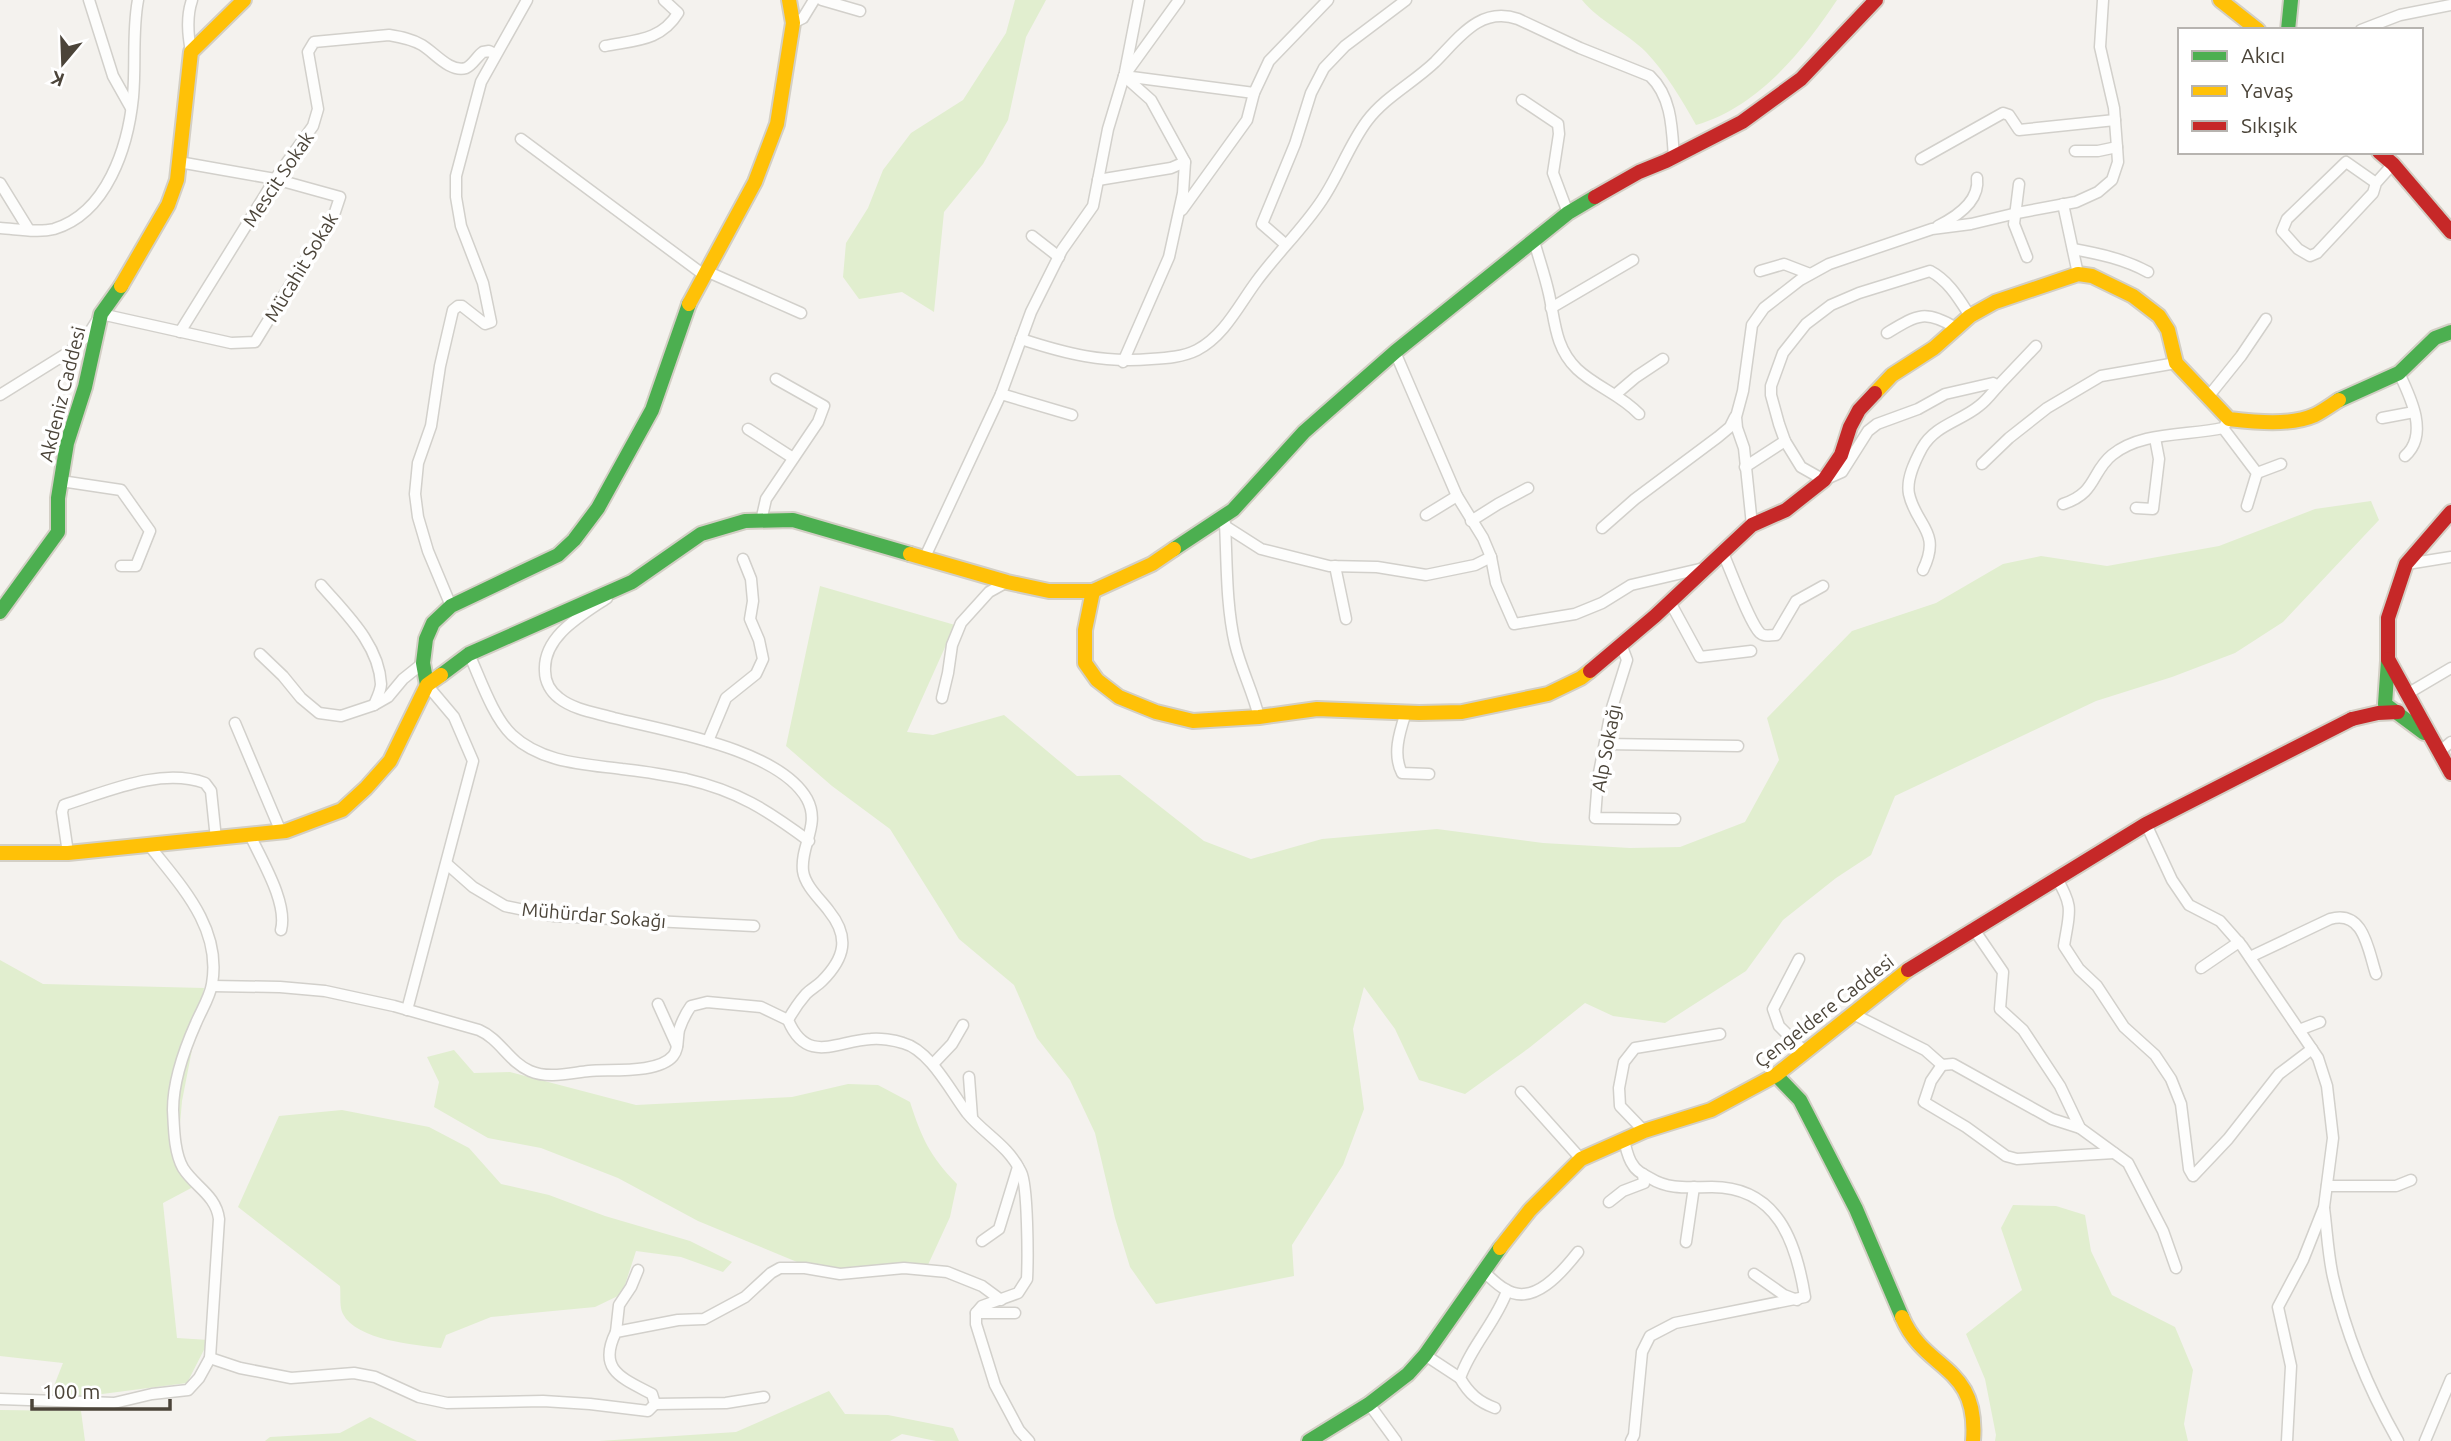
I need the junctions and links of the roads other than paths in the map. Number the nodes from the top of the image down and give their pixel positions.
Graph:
1 (89, 0) edge
2 (138, 0) edge
3 (192, 0) edge
4 (244, 0) edge
5 (527, 0) edge
6 (664, 0) edge
7 (789, 0) edge
8 (814, 0) edge
9 (822, 0) edge
10 (1139, 0) edge
11 (1179, 0) edge
12 (1328, 0) edge
13 (1406, 0) edge
14 (1876, 0) edge
15 (2103, 0) edge
16 (2220, 0) edge
17 (2291, 0) edge
18 (2451, 5) edge
19 (860, 11) dead end
20 (793, 23) junction
21 (2255, 28) edge
22 (2288, 28) edge
23 (2366, 28) edge
24 (605, 46) dead end
25 (191, 52) junction
26 (495, 54) junction
27 (1124, 76) junction
28 (1254, 93) junction
29 (1522, 100) dead end
30 (131, 109) junction
31 (2115, 120) junction
32 (521, 139) dead end
33 (2117, 147) junction
34 (2075, 151) dead end
35 (2381, 154) edge
36 (1674, 158) junction
37 (1922, 159) dead end
38 (179, 162) junction
39 (1185, 162) junction
40 (2393, 164) junction
41 (1977, 178) dead end
42 (275, 179) junction
43 (1098, 180) junction
44 (0, 183) edge
45 (2376, 183) junction
46 (2019, 184) dead end
47 (2063, 204) junction
48 (1567, 212) junction
49 (2014, 213) junction
50 (1178, 215) junction
51 (0, 228) edge
52 (1932, 229) junction
53 (29, 230) junction
54 (2451, 232) edge
55 (1032, 236) dead end
56 (1534, 241) junction
57 (1285, 244) junction
58 (2073, 249) junction
59 (1059, 257) junction
60 (2027, 257) dead end
61 (1633, 260) dead end
62 (1760, 271) dead end
63 (2148, 272) dead end
64 (705, 273) junction
65 (1810, 274) junction
66 (2078, 274) junction
67 (1551, 308) junction
68 (800, 313) dead end
69 (101, 314) junction
70 (1970, 316) junction
71 (2266, 319) dead end
72 (1956, 328) junction
73 (180, 332) junction
74 (2451, 332) edge
75 (1887, 333) dead end
76 (1021, 339) junction
77 (2036, 346) dead end
78 (1395, 352) junction
79 (1663, 359) dead end
80 (1124, 362) junction
81 (2176, 363) junction
82 (2399, 373) junction
83 (776, 379) dead end
84 (1998, 386) junction
85 (1001, 394) junction
86 (1616, 394) junction
87 (0, 395) edge
88 (2208, 397) junction
89 (2414, 412) junction
90 (1639, 414) dead end
91 (1072, 415) dead end
92 (1735, 417) junction
93 (2382, 418) dead end
94 (2226, 424) junction
95 (748, 429) dead end
96 (2155, 438) junction
97 (1785, 441) junction
98 (2405, 456) dead end
99 (793, 458) junction
100 (1982, 464) dead end
101 (2281, 464) dead end
102 (1745, 467) junction
103 (2258, 473) junction
104 (1824, 480) junction
105 (61, 481) junction
106 (1528, 488) dead end
107 (1457, 496) junction
108 (2063, 504) dead end
109 (2247, 506) dead end
110 (2136, 508) dead end
111 (2451, 512) edge
112 (1426, 514) dead end
113 (761, 521) junction
114 (1225, 521) junction
115 (1471, 521) junction
116 (1752, 525) junction
117 (1602, 528) dead end
118 (1722, 551) junction
119 (925, 557) junction
120 (1491, 557) junction
121 (2451, 557) edge
122 (743, 559) dead end
123 (2406, 564) junction
124 (121, 566) dead end
125 (1335, 566) junction
126 (1705, 568) junction
127 (1923, 570) dead end
128 (632, 582) junction
129 (1007, 582) junction
130 (321, 585) dead end
131 (1823, 586) dead end
132 (1093, 591) junction
133 (1670, 602) junction
134 (451, 606) junction
135 (0, 612) edge
136 (1346, 619) dead end
137 (1621, 644) junction
138 (1751, 651) dead end
139 (260, 654) dead end
140 (469, 654) junction
141 (2388, 659) junction
142 (423, 663) junction
143 (2451, 668) edge
144 (427, 685) junction
145 (2387, 693) junction
146 (2407, 694) junction
147 (942, 698) dead end
148 (374, 705) junction
149 (1406, 712) junction
150 (2394, 712) junction
151 (1259, 718) junction
152 (2352, 719) junction
153 (234, 723) dead end
154 (708, 741) junction
155 (2451, 742) edge
156 (1605, 744) junction
157 (1738, 746) dead end
158 (2436, 746) junction
159 (2451, 773) edge
160 (1429, 774) dead end
161 (1675, 820) dead end
162 (2146, 824) junction
163 (281, 832) junction
164 (250, 835) junction
165 (216, 839) junction
166 (809, 841) junction
167 (148, 844) junction
168 (0, 853) edge
169 (68, 853) junction
170 (447, 864) junction
171 (2056, 877) junction
172 (754, 926) dead end
173 (1973, 928) junction
174 (281, 930) dead end
175 (2239, 942) junction
176 (2249, 957) junction
177 (1800, 959) dead end
178 (2201, 968) dead end
179 (2376, 974) dead end
180 (212, 986) junction
181 (658, 1004) dead end
182 (407, 1010) junction
183 (1853, 1014) junction
184 (788, 1020) junction
185 (2320, 1021) dead end
186 (963, 1025) dead end
187 (2299, 1030) junction
188 (1720, 1034) dead end
189 (677, 1047) junction
190 (2312, 1049) junction
191 (1805, 1052) junction
192 (933, 1064) junction
193 (1942, 1065) junction
194 (1776, 1075) junction
195 (969, 1077) dead end
196 (1521, 1092) dead end
197 (972, 1118) junction
198 (2080, 1128) junction
199 (1644, 1132) junction
200 (1624, 1140) junction
201 (2114, 1153) junction
202 (1581, 1159) junction
203 (1018, 1167) junction
204 (1643, 1174) junction
205 (2411, 1180) dead end
206 (2327, 1186) junction
207 (1694, 1187) junction
208 (1609, 1202) dead end
209 (2324, 1208) junction
210 (982, 1241) dead end
211 (1686, 1242) dead end
212 (1578, 1252) dead end
213 (2176, 1268) dead end
214 (638, 1270) dead end
215 (1483, 1271) junction
216 (1754, 1274) dead end
217 (1507, 1291) junction
218 (1001, 1300) junction
219 (1797, 1300) junction
220 (976, 1313) junction
221 (1015, 1313) dead end
222 (616, 1332) junction
223 (1425, 1355) junction
224 (210, 1358) junction
225 (1460, 1378) junction
226 (2451, 1379) edge
227 (764, 1397) dead end
228 (0, 1399) edge
229 (655, 1404) junction
230 (1369, 1404) junction
231 (1495, 1408) dead end
232 (1029, 1441) edge
233 (1309, 1441) edge
234 (1396, 1441) edge
235 (1631, 1441) edge
236 (1973, 1441) edge
237 (2287, 1441) edge
238 (2398, 1441) edge
239 (2425, 1441) edge

1 - 30 street
2 - 30 street
3 - 25 street
4 - 25 street
5 - 26 street
6 - 24 street
7 - 20 street
8 - 20 street
9 - 19 street
10 - 27 street
11 - 27 street
12 - 28 street
13 - 57 street
14 - 36 street
15 - 31 street
16 - 21 street
17 - 22 street
18 - 23 street
20 - 64 street
25 - 38 street, Akdeniz Caddesi
26 - 42 street, Mescit Sokak
26 - 134 street
27 - 28 street
27 - 39 street
27 - 43 street
28 - 50 street
29 - 48 street
30 - 53 street
31 - 33 street
31 - 37 street
32 - 64 street
33 - 34 street
33 - 47 street
35 - 40 street
36 - 48 street
36 - 57 street
38 - 42 street, Mücahit Sokak
38 - 69 street, Akdeniz Caddesi
39 - 43 street
39 - 50 street
40 - 45 street
40 - 54 street
41 - 52 street
42 - 73 street, Mescit Sokak
42 - 73 street, Mücahit Sokak
43 - 59 street
44 - 53 street
45 - 45 street
46 - 49 street
47 - 49 street
47 - 58 street
48 - 56 street
49 - 52 street
49 - 60 street
50 - 80 street
51 - 53 street
52 - 65 street
55 - 59 street
56 - 67 street
56 - 78 street
57 - 80 street
58 - 63 street
58 - 66 street
59 - 76 street
61 - 67 street
62 - 65 street
64 - 68 street
64 - 134 street
65 - 92 street
66 - 70 street
66 - 81 street
67 - 86 street
69 - 73 street, Mücahit Sokak
69 - 87 street
69 - 105 street, Akdeniz Caddesi
70 - 72 street
70 - 97 street
71 - 88 street
72 - 75 street
72 - 104 street
74 - 82 street
76 - 80 street
76 - 85 street
77 - 84 street
78 - 107 street
78 - 114 street
79 - 86 street
81 - 88 street
81 - 100 street
82 - 89 street
82 - 94 street
83 - 99 street
84 - 104 street
84 - 127 street
85 - 91 street
85 - 119 street
86 - 90 street
88 - 94 street
89 - 93 street
89 - 98 street
92 - 102 street
92 - 117 street
94 - 96 street
94 - 103 street
95 - 99 street
96 - 108 street
96 - 110 street
97 - 102 street
97 - 104 street
99 - 113 street
101 - 103 street
102 - 116 street
103 - 109 street
104 - 116 street
105 - 124 street
105 - 135 street, Akdeniz Caddesi
106 - 115 street
107 - 112 street
107 - 115 street
111 - 123 street
113 - 119 street
113 - 128 street
114 - 125 street
114 - 132 street
114 - 151 street
115 - 120 street
116 - 118 street
118 - 126 street
118 - 131 street
119 - 129 street
120 - 125 street
120 - 126 street
121 - 123 street
122 - 154 street
123 - 141 street
125 - 136 street
126 - 133 street
128 - 140 street
128 - 154 street
129 - 132 street
129 - 147 street
130 - 148 street
132 - 151 street
133 - 137 street
133 - 138 street
134 - 142 street
137 - 149 street
137 - 156 street, Alp Sokağı
139 - 148 street
140 - 144 street
140 - 166 street
141 - 145 street
141 - 146 street
142 - 144 street
142 - 148 street
143 - 146 street
144 - 163 street
144 - 170 street
145 - 146 street
145 - 150 street
145 - 152 street
146 - 150 street
146 - 158 street
149 - 151 street
149 - 160 street
150 - 152 street
150 - 158 street
152 - 162 street, Çengeldere Caddesi
153 - 163 street
154 - 166 street
155 - 158 street
156 - 157 street
156 - 161 street, Alp Sokağı
158 - 159 street
162 - 171 street, Çengeldere Caddesi
162 - 175 street
163 - 164 street
164 - 165 street
164 - 174 street
165 - 167 street
165 - 169 street
166 - 184 street
167 - 169 street
167 - 180 street
168 - 169 street
170 - 172 street, Mühürdar Sokağı
170 - 182 street
171 - 173 street, Çengeldere Caddesi
171 - 190 street
173 - 183 street, Çengeldere Caddesi
173 - 198 street
175 - 176 street
175 - 178 street
176 - 179 street
176 - 187 street
177 - 191 street
180 - 182 street
180 - 224 street
181 - 189 street
182 - 189 street
183 - 191 street, Çengeldere Caddesi
183 - 193 street
184 - 189 street
184 - 192 street
185 - 187 street
186 - 192 street
187 - 190 street
188 - 199 street
190 - 206 street
191 - 194 street, Çengeldere Caddesi
192 - 197 street
193 - 198 street
193 - 201 street
194 - 199 street, Çengeldere Caddesi
194 - 236 street
195 - 197 street
196 - 202 street
197 - 203 street
198 - 201 street
199 - 200 street, Çengeldere Caddesi
200 - 202 street, Çengeldere Caddesi
200 - 204 street
201 - 213 street
202 - 215 street, Çengeldere Caddesi
203 - 210 street
203 - 218 street
204 - 207 street
204 - 208 street
205 - 206 street
206 - 209 street
207 - 211 street
207 - 219 street
209 - 237 street
209 - 238 street
212 - 217 street
214 - 222 street
215 - 217 street
215 - 223 street, Çengeldere Caddesi
216 - 219 street
217 - 225 street
218 - 220 street
218 - 222 street
219 - 235 street
220 - 221 street
220 - 232 street
222 - 229 street
223 - 225 street
223 - 230 street, Çengeldere Caddesi
224 - 228 street
224 - 229 street
225 - 231 street
226 - 239 street
227 - 229 street
230 - 233 street, Çengeldere Caddesi
230 - 234 street

